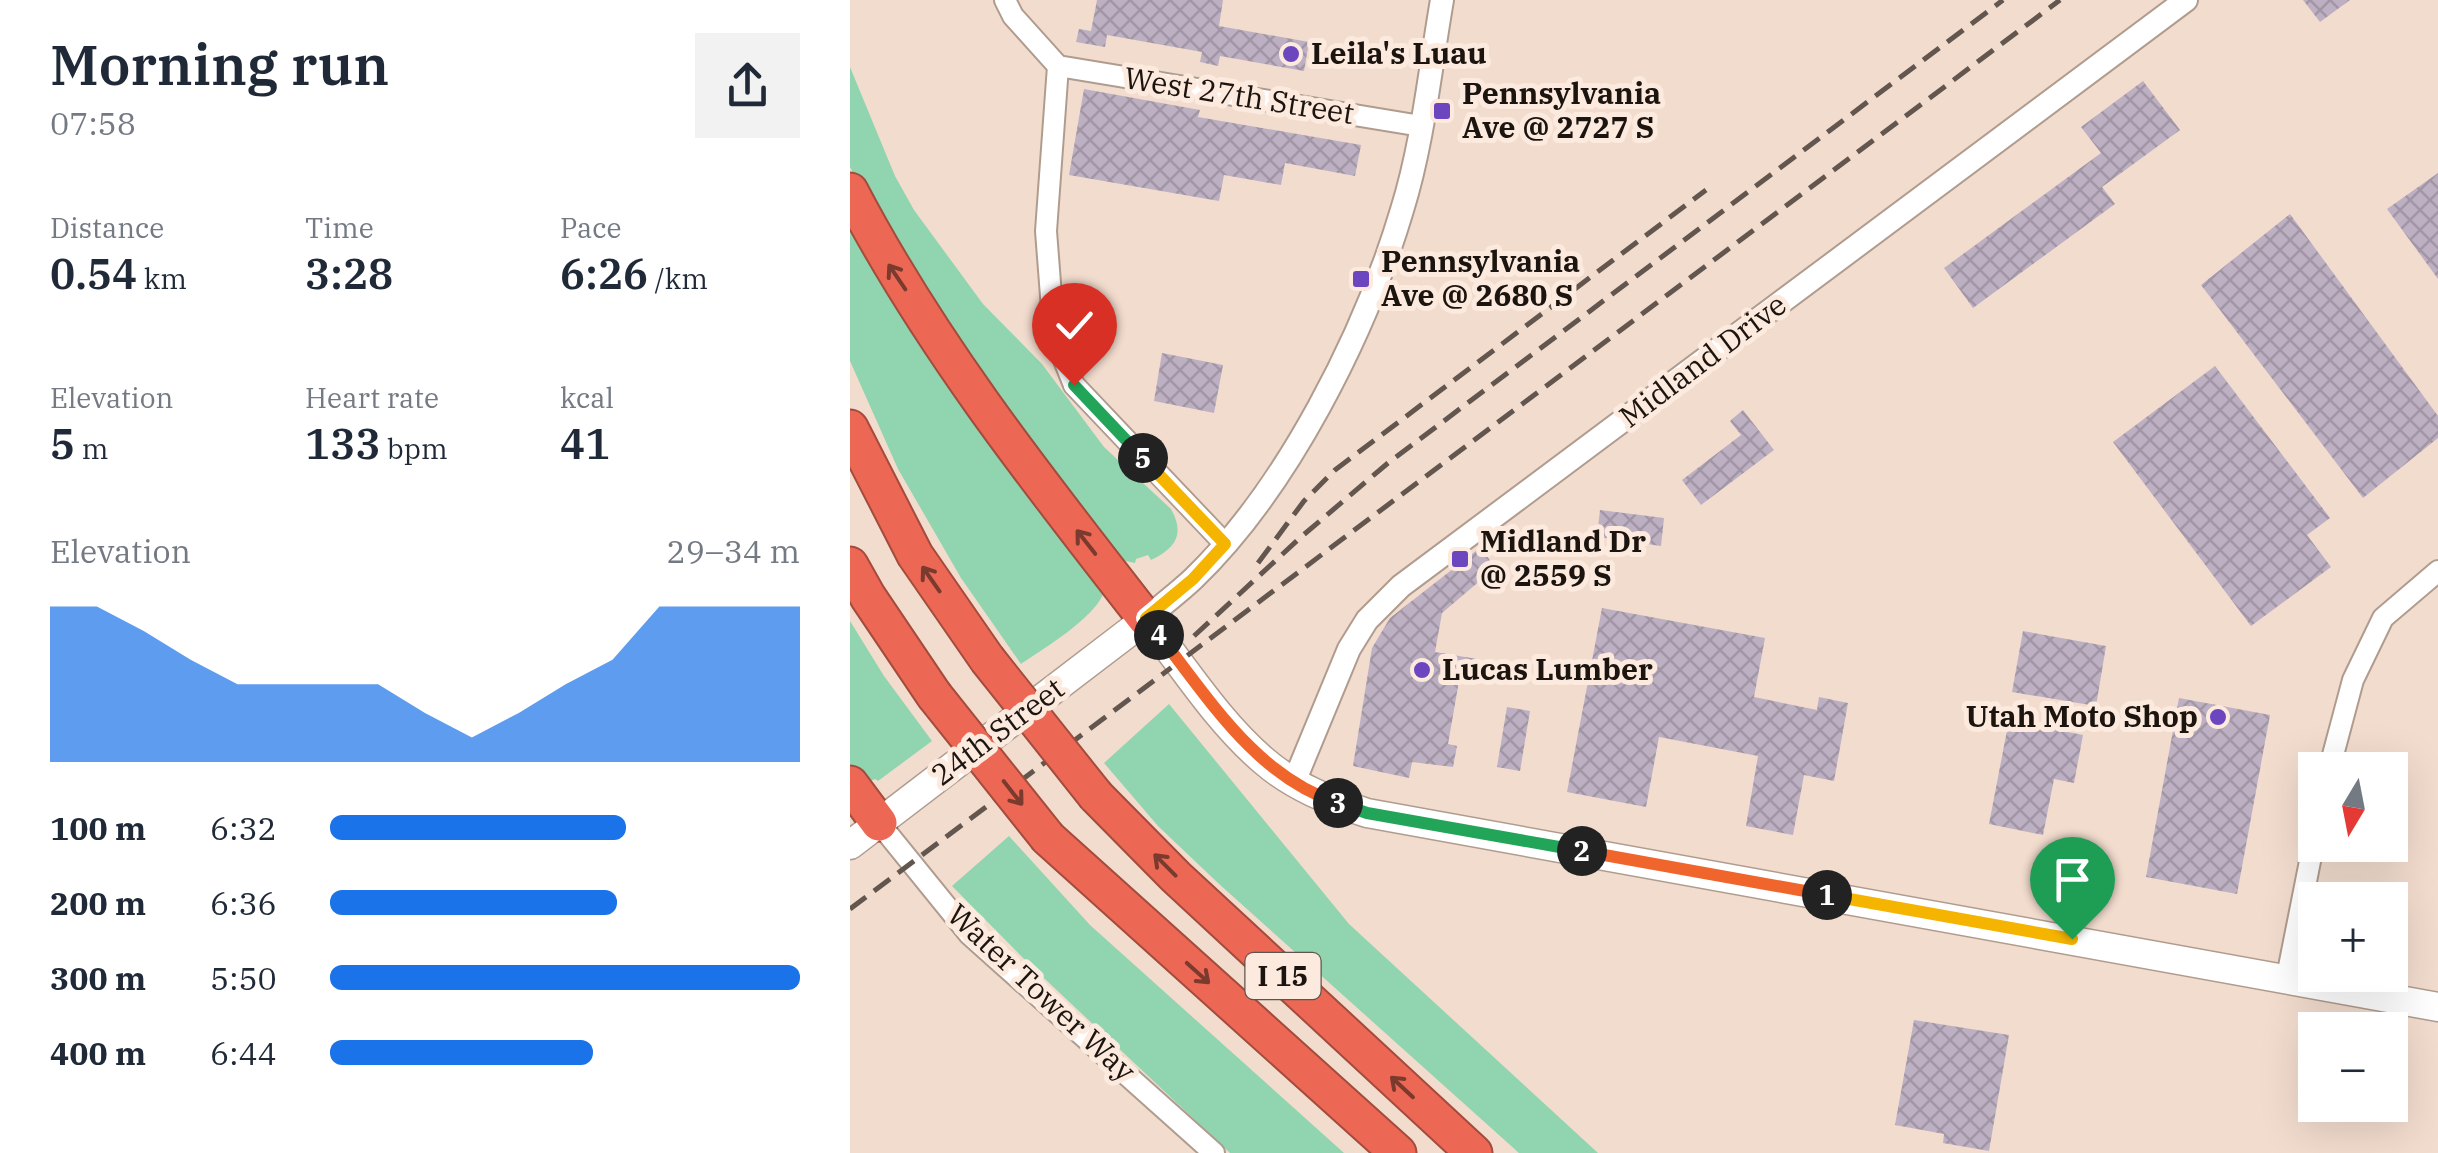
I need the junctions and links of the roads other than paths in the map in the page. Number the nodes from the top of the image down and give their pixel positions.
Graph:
1 (1005, 0) edge
2 (1442, 0) edge
3 (2186, 0) edge
4 (1058, 66) junction
5 (1420, 126) junction
6 (850, 192) edge
7 (850, 428) edge
8 (1225, 544) junction
9 (850, 565) edge
10 (2438, 571) edge
11 (1146, 618) junction
12 (2334, 752) edge
13 (1294, 782) junction
14 (850, 784) edge
15 (879, 823) junction
16 (850, 846) edge
17 (2310, 862) edge
18 (2286, 978) junction
19 (2438, 1008) edge
20 (1214, 1153) edge
21 (1398, 1153) edge
22 (1474, 1153) edge

1 - 4 street
2 - 5 street
3 - 13 street, Midland Drive
4 - 5 street, West 27th Street
4 - 8 street
5 - 8 street
11 -> 6 highway
22 -> 7 highway, I 15, bridge
8 - 11 street
9 -> 21 highway, I 15, bridge
10 - 12 street
11 - 13 main road
11 - 15 main road, 24th Street
13 - 18 main road
14 - 15 highway
15 - 16 main road, 24th Street
15 - 20 street, Water Tower Way
17 - 18 street
18 - 19 main road

